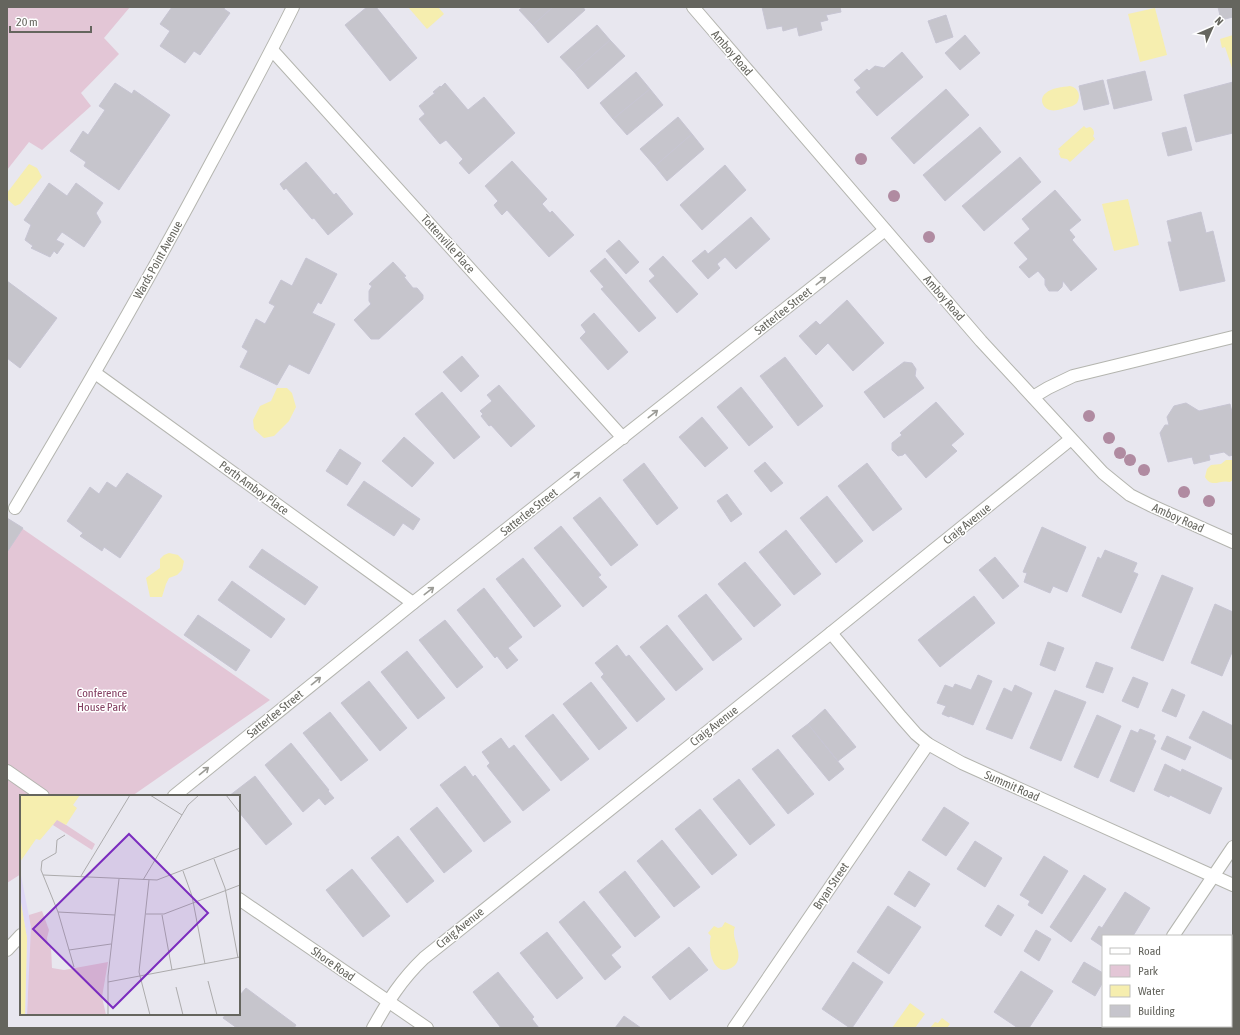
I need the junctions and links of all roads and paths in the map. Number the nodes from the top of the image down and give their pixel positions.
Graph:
1 (293, 7) edge
2 (693, 7) edge
3 (272, 50) junction
4 (885, 230) junction
5 (1233, 338) edge
6 (95, 373) junction
7 (1032, 397) junction
8 (623, 438) junction
9 (1071, 439) junction
10 (15, 508) dead end
11 (1233, 542) edge
12 (413, 603) junction
13 (831, 633) junction
14 (928, 744) junction
15 (7, 771) edge
16 (42, 795) edge
17 (175, 795) edge
18 (1233, 847) edge
19 (1214, 876) junction
20 (1233, 885) edge
21 (240, 900) edge
22 (1174, 935) edge
23 (20, 936) edge
24 (7, 950) edge
25 (388, 1001) junction
26 (373, 1028) edge
27 (427, 1028) edge
28 (734, 1028) edge

1 - 3 street, Wards Point Avenue
2 - 4 street, Amboy Road
3 - 6 street, Wards Point Avenue
3 - 8 street, Tottenville Place
4 - 7 street, Amboy Road
8 -> 4 street, Satterlee Street
5 - 7 street
6 - 10 street, Wards Point Avenue
6 - 12 street, Perth Amboy Place
7 - 9 street, Amboy Road
12 -> 8 street, Satterlee Street
9 - 11 street, Amboy Road
9 - 13 street, Craig Avenue
17 -> 12 street, Satterlee Street
13 - 14 street, Summit Road
13 - 25 street, Craig Avenue
14 - 19 street, Summit Road
14 - 28 street, Bryan Street
15 - 16 street
18 - 19 street
19 - 20 street, Summit Road
19 - 22 street
21 - 25 street, Shore Road
23 - 24 street
25 - 26 street, Craig Avenue
25 - 27 street, Shore Road

